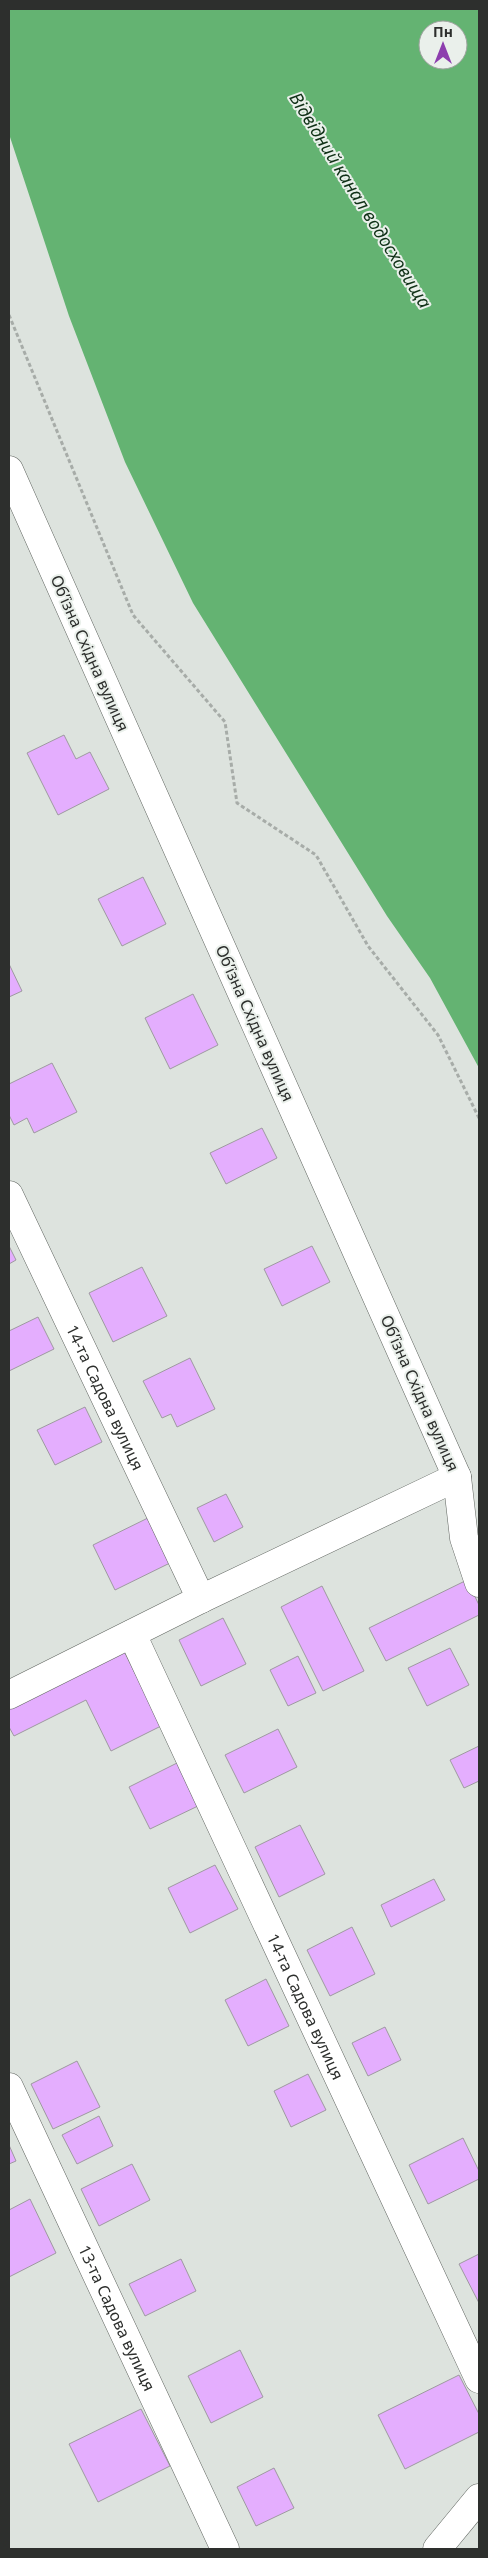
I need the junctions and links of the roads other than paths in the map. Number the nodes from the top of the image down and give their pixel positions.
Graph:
1 (9, 470) edge
2 (9, 1195) edge
3 (457, 1477) junction
4 (479, 1583) edge
5 (200, 1599) junction
6 (132, 1634) junction
7 (9, 1695) edge
8 (9, 2087) edge
9 (479, 2379) edge
10 (479, 2498) edge
11 (225, 2549) edge
12 (437, 2549) edge

1 - 3 street, Обʼїзна Східна вулиця
2 - 5 street, 14-та Садова вулиця
3 - 4 street, Обʼїзна Східна вулиця
3 - 5 street
5 - 6 street
6 - 7 street
6 - 9 street, 14-та Садова вулиця
8 - 11 street, 13-та Садова вулиця
10 - 12 street

